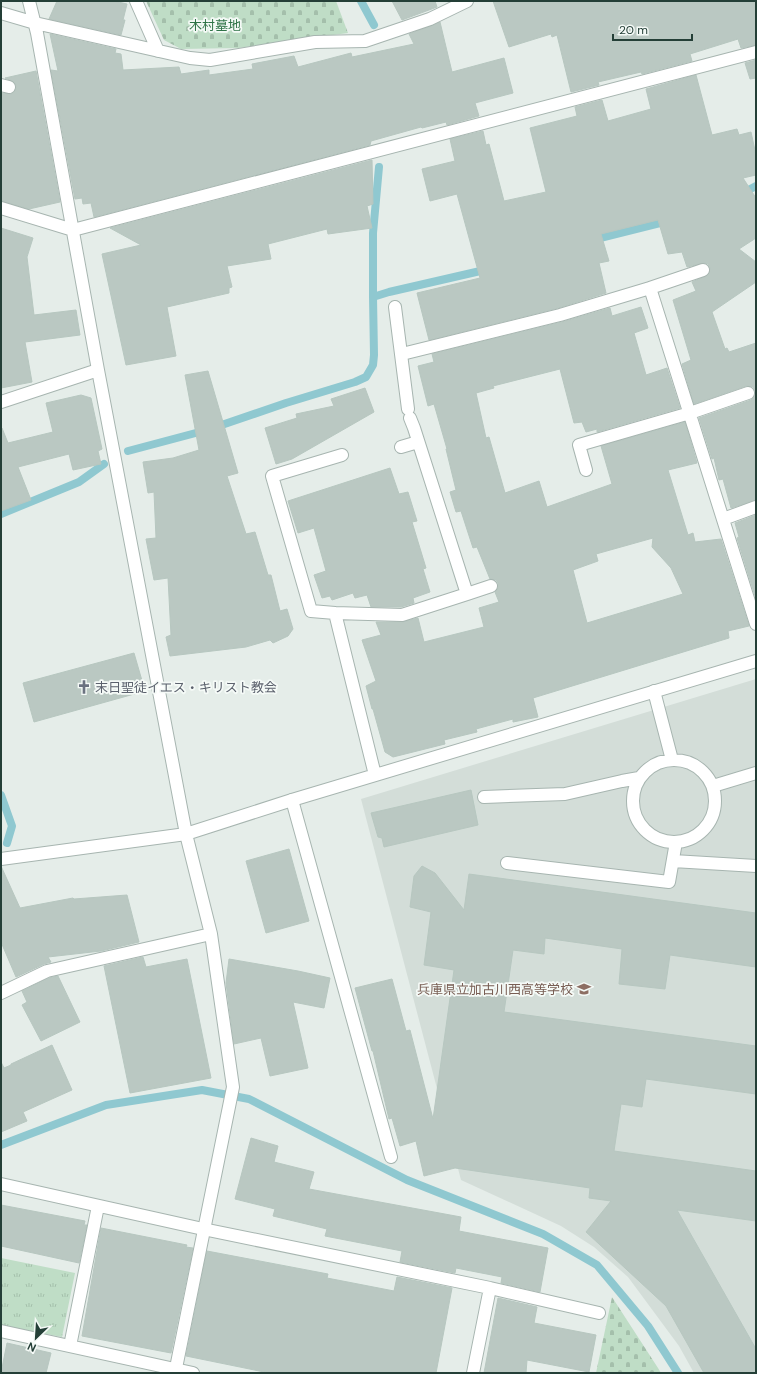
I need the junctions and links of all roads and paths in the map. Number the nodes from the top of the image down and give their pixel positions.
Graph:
1 (29, 1) edge
2 (136, 1) edge
3 (464, 2) edge
4 (1, 13) edge
5 (35, 23) junction
6 (158, 51) junction
7 (756, 52) edge
8 (1, 208) edge
9 (73, 230) junction
10 (703, 270) dead end
11 (650, 288) junction
12 (395, 306) dead end
13 (402, 354) junction
14 (98, 370) junction
15 (748, 393) dead end
16 (1, 402) edge
17 (690, 413) junction
18 (418, 442) junction
19 (401, 447) dead end
20 (342, 455) dead end
21 (586, 470) dead end
22 (756, 507) edge
23 (723, 519) junction
24 (491, 586) dead end
25 (467, 594) junction
26 (335, 614) junction
27 (756, 624) edge
28 (756, 661) edge
29 (654, 691) junction
30 (672, 760) junction
31 (756, 773) edge
32 (376, 775) junction
33 (639, 778) junction
34 (713, 786) junction
35 (484, 797) dead end
36 (292, 800) junction
37 (186, 834) junction
38 (676, 842) junction
39 (1, 859) edge
40 (673, 861) junction
41 (506, 863) dead end
42 (756, 866) edge
43 (211, 934) junction
44 (1, 993) edge
45 (392, 1157) dead end
46 (1, 1184) edge
47 (98, 1206) junction
48 (203, 1230) junction
49 (490, 1288) junction
50 (600, 1313) dead end
51 (1, 1331) edge
52 (70, 1346) junction
53 (175, 1371) edge
54 (194, 1373) edge
55 (473, 1373) edge

1 - 5 street
2 - 6 street
3 - 6 street
4 - 5 street
5 - 6 street
5 - 9 street
7 - 9 street
8 - 9 street
9 - 14 street
10 - 11 street
11 - 13 street
11 - 17 street
12 - 13 street
13 - 18 street
14 - 16 street
14 - 37 street
15 - 17 street
17 - 21 street
17 - 23 street
18 - 19 street
18 - 25 street
20 - 26 street
22 - 23 street
23 - 27 street
24 - 25 street
25 - 26 street
26 - 32 street
28 - 29 street
29 - 30 street
29 - 32 street
30 - 33 street
30 - 34 street
31 - 34 street
32 - 36 street
33 - 35 street
33 - 38 street
34 - 38 street
36 - 37 street
36 - 45 street
37 - 39 street
37 - 43 street
38 - 40 street
40 - 41 street
40 - 42 street
43 - 44 street
43 - 48 street
46 - 47 street
47 - 48 street
47 - 52 street
48 - 49 street
48 - 53 street
49 - 50 street
49 - 55 street
51 - 52 street
52 - 53 street
53 - 54 street

